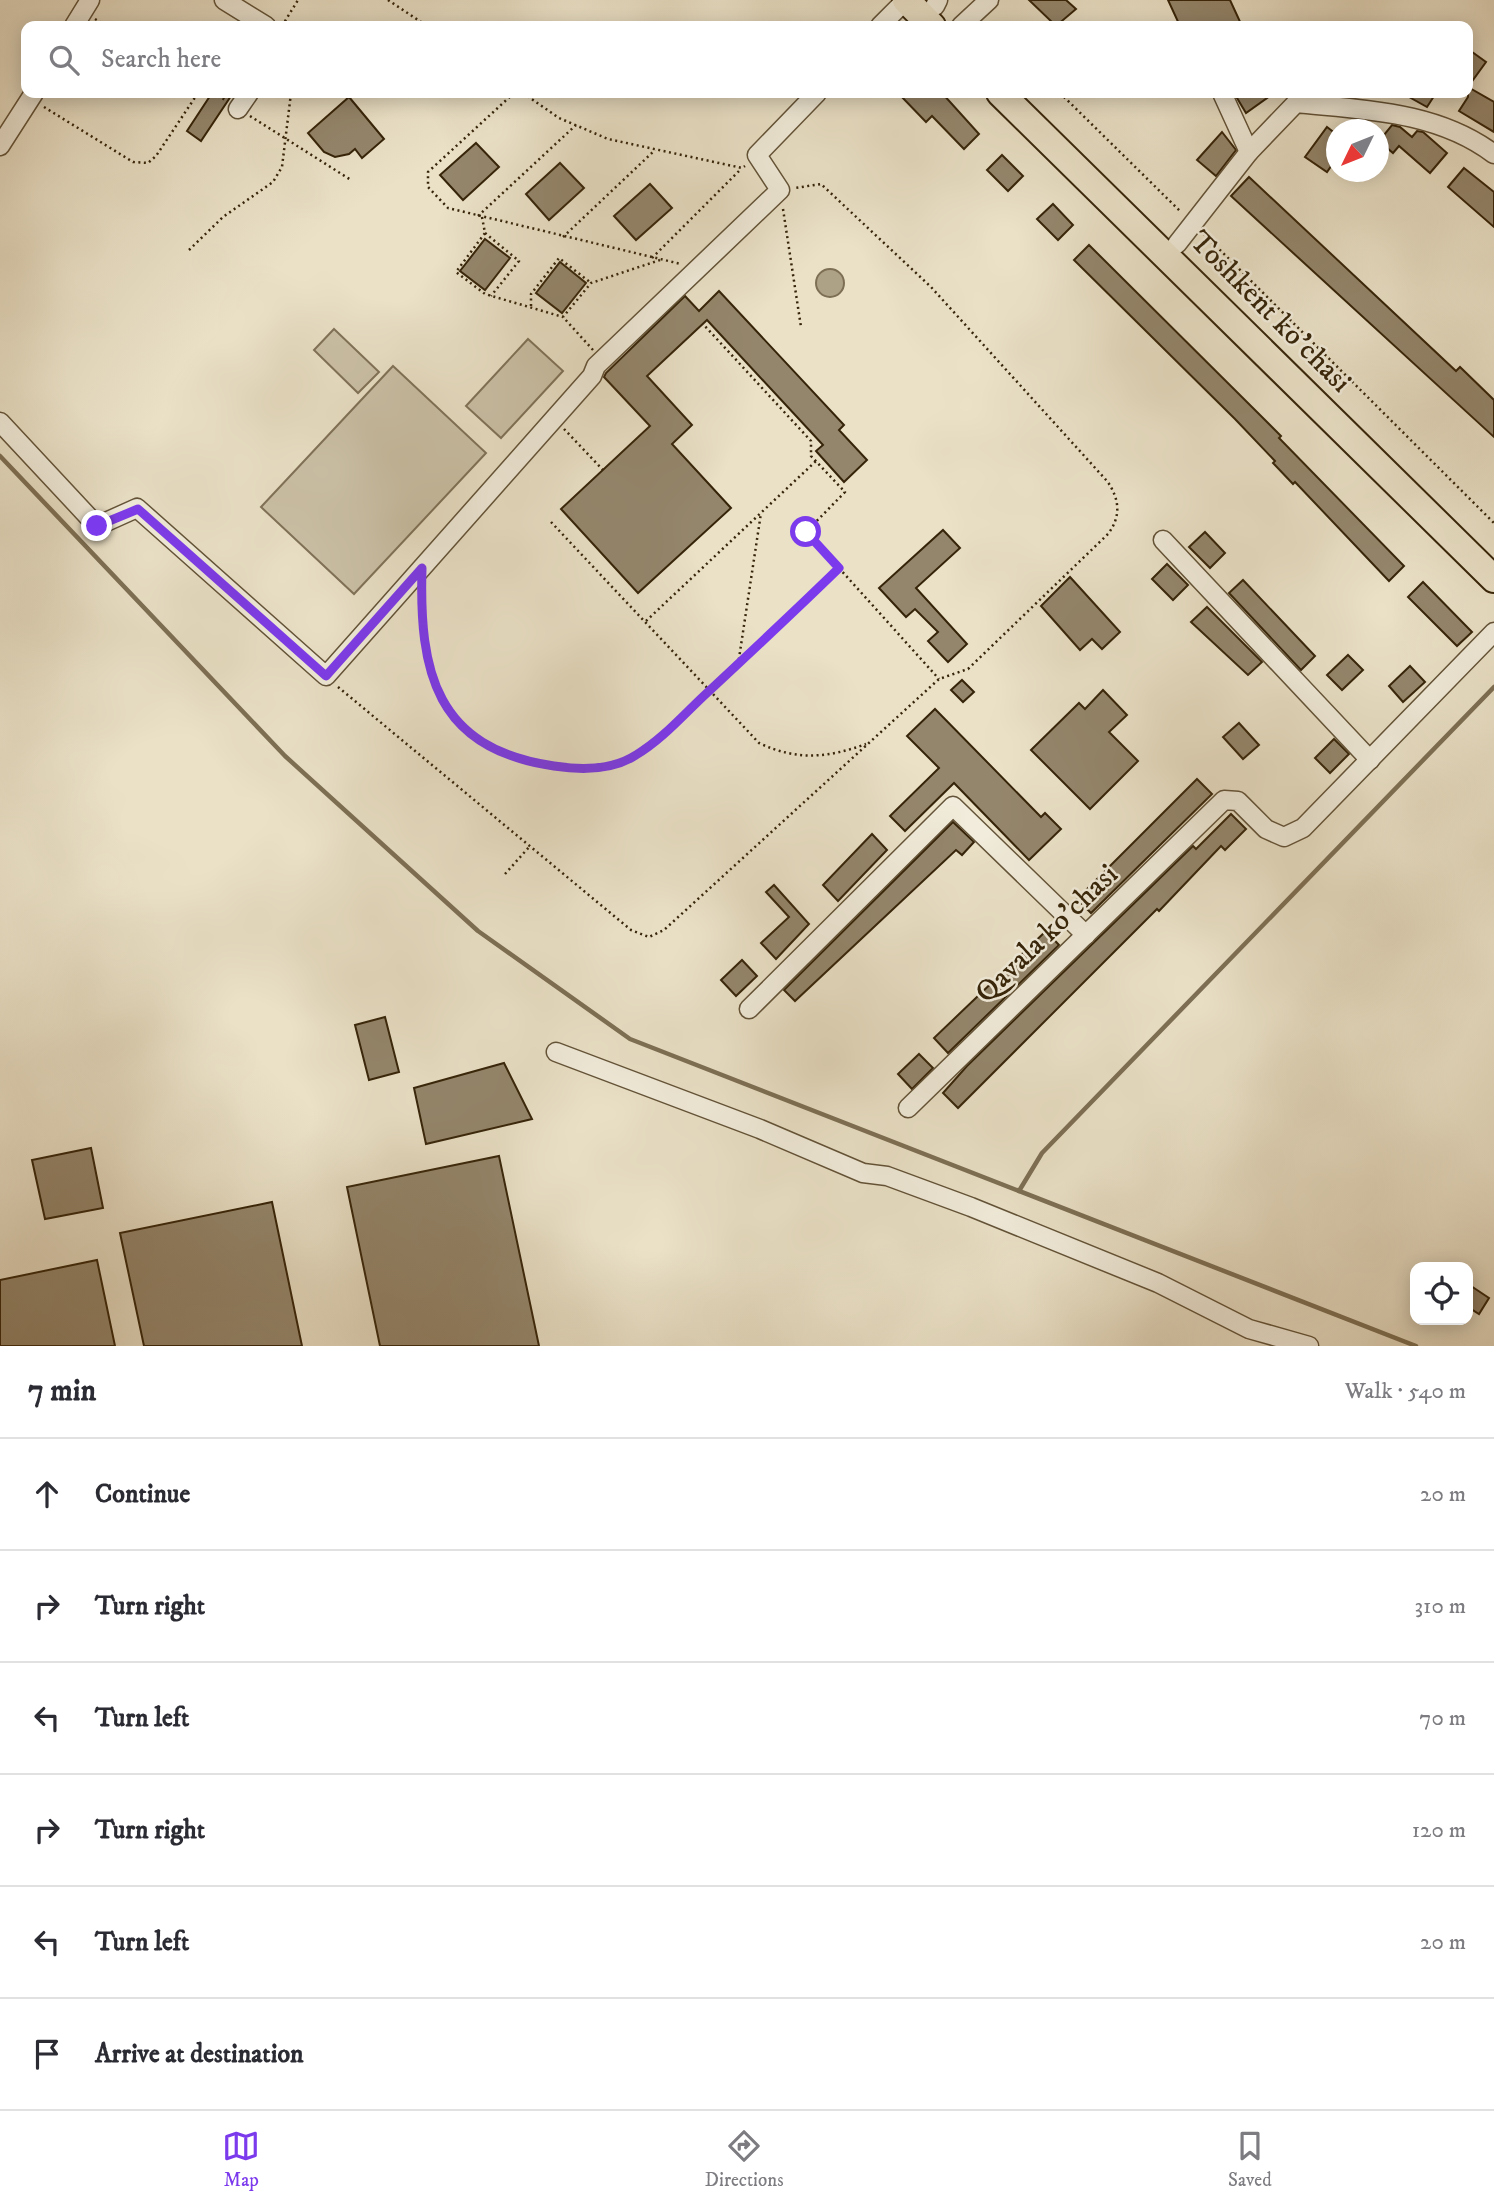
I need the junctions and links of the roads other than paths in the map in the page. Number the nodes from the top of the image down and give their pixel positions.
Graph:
1 (90, 0) edge
2 (224, 0) edge
3 (906, 0) edge
4 (989, 0) edge
5 (933, 8) edge
6 (77, 21) edge
7 (258, 21) edge
8 (885, 21) edge
9 (949, 21) edge
10 (966, 21) edge
11 (31, 98) edge
12 (246, 98) edge
13 (812, 98) edge
14 (1005, 98) edge
15 (1029, 98) edge
16 (1224, 98) edge
17 (238, 109) road end
18 (0, 146) edge
19 (1249, 152) junction
20 (1494, 154) edge
21 (1185, 233) junction
22 (0, 422) edge
23 (1163, 540) dead end
24 (1494, 560) edge
25 (1494, 579) edge
26 (1494, 632) edge
27 (1370, 760) junction
28 (1086, 935) junction
29 (748, 1009) dead end
30 (556, 1052) dead end
31 (908, 1108) dead end
32 (1309, 1346) edge

1 - 6 street
2 - 7 street
3 - 5 highway
3 - 8 street
4 - 10 street
5 - 9 highway
11 - 18 street
12 - 17 street
13 - 22 street
14 - 25 highway, Toshkent ko'chasi
15 - 21 highway, Toshkent ko'chasi
16 - 19 street
19 - 20 street
19 - 21 street
21 - 24 highway, Toshkent ko'chasi
23 - 27 street
26 - 27 street
27 - 28 street, Qavala ko'chasi
28 - 29 street
28 - 31 street, Qavala ko'chasi
30 - 32 street

